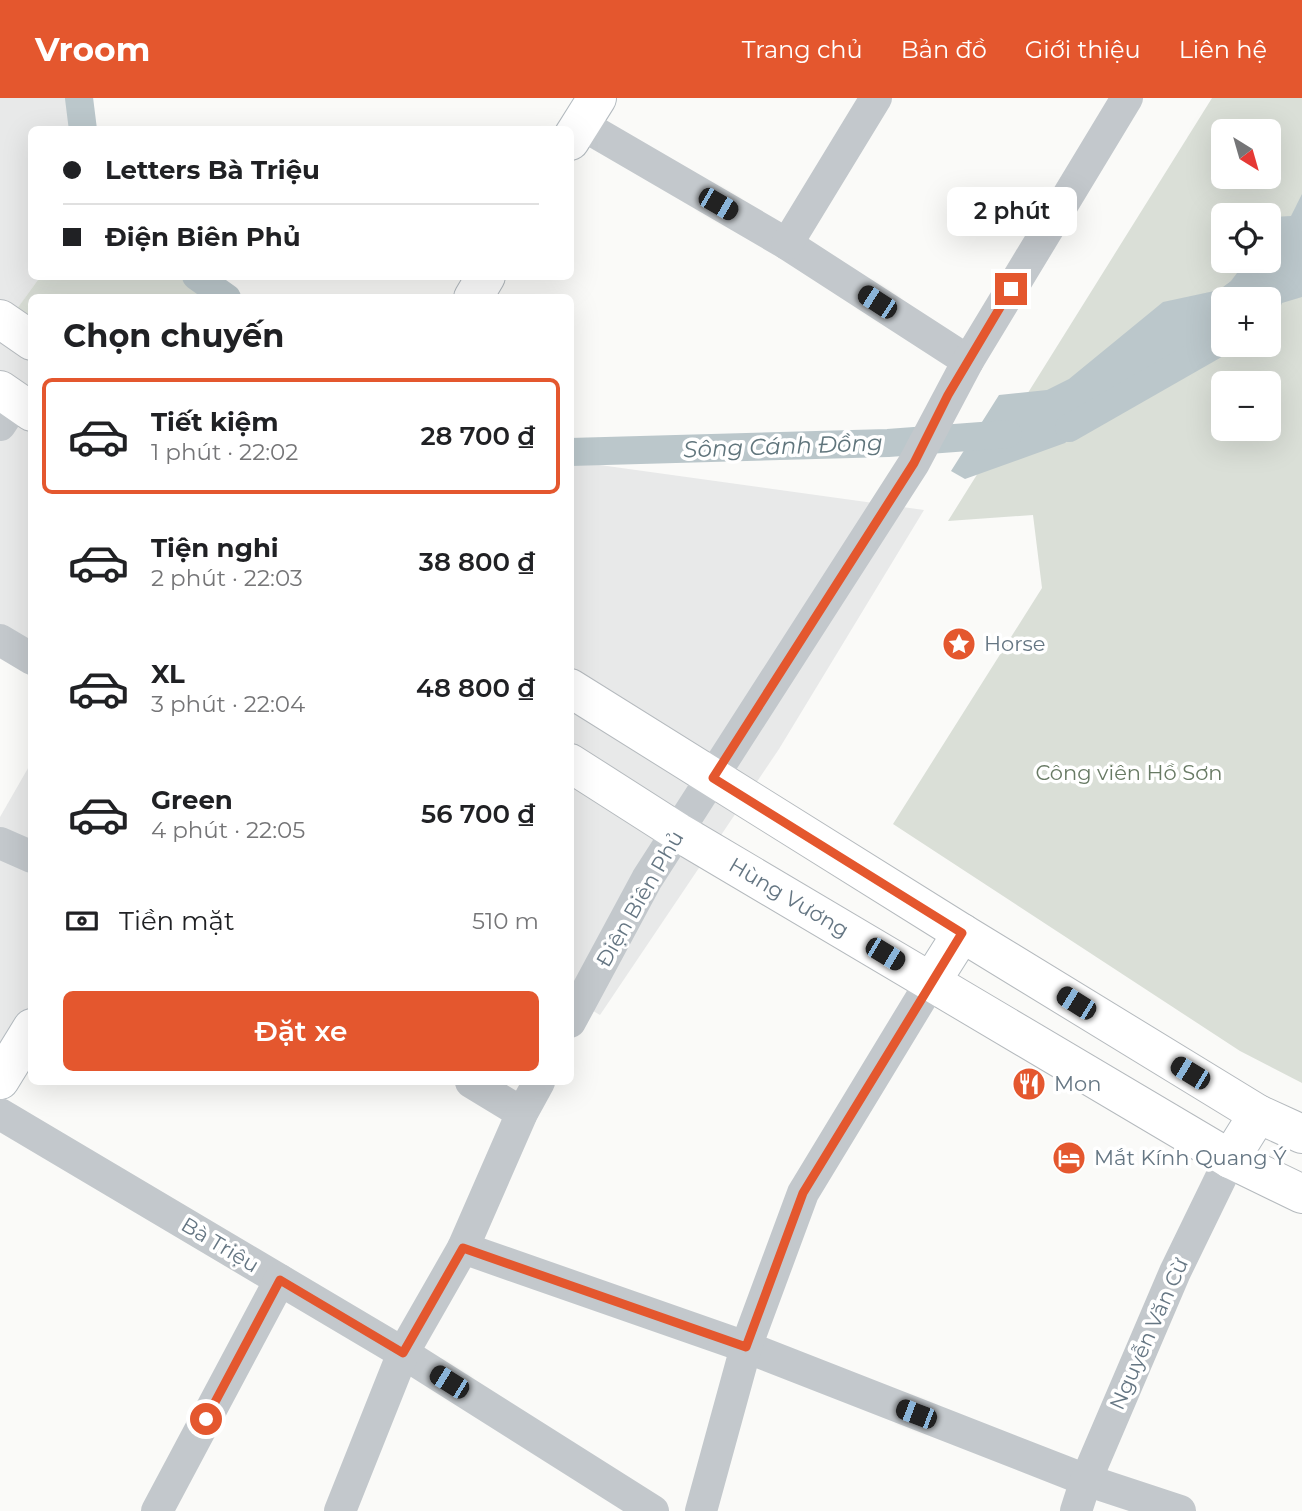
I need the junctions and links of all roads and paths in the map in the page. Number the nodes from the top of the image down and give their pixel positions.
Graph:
1 (876, 98) edge
2 (1127, 98) edge
3 (583, 121) edge
4 (787, 244) junction
5 (0, 319) edge
6 (28, 338) edge
7 (968, 361) junction
8 (0, 640) edge
9 (28, 657) edge
10 (574, 691) edge
11 (574, 766) edge
12 (713, 778) junction
13 (678, 832) junction
14 (0, 843) edge
15 (28, 855) edge
16 (962, 933) junction
17 (931, 982) junction
18 (574, 1015) edge
19 (28, 1034) edge
20 (0, 1080) edge
21 (476, 1085) edge
22 (536, 1085) edge
23 (522, 1113) junction
24 (0, 1114) edge
25 (1258, 1114) junction
26 (1302, 1134) edge
27 (1230, 1159) junction
28 (1302, 1194) edge
29 (463, 1248) junction
30 (280, 1280) junction
31 (746, 1347) junction
32 (403, 1353) junction
33 (1086, 1480) junction
34 (157, 1511) edge
35 (340, 1511) edge
36 (653, 1511) edge
37 (701, 1511) edge
38 (1076, 1511) edge
39 (1180, 1511) edge

1 - 4 street
2 - 7 street
3 - 4 street
4 - 7 street
5 - 6 main road
7 - 12 street, Điện Biên Phủ
8 - 9 street
10 - 12 main road
11 - 13 main road, Hùng Vương
12 - 13 street, Điện Biên Phủ
12 - 16 main road
13 - 17 main road, Hùng Vương
13 - 18 street, Điện Biên Phủ
14 - 15 street
16 - 17 main road
16 - 25 main road
17 - 27 main road, Hùng Vương
17 - 31 street
19 - 20 main road
21 - 23 street
22 - 23 street
23 - 29 street
24 - 30 street, Bà Triệu
25 - 26 main road
25 - 27 main road
27 - 28 main road, Hùng Vương
27 - 33 street, Nguyễn Văn Cừ
29 - 31 street
29 - 32 street
30 - 32 street, Bà Triệu
30 - 34 street
31 - 33 street
31 - 37 street
32 - 35 street
32 - 36 street, Bà Triệu
33 - 38 street, Nguyễn Văn Cừ
33 - 39 street

